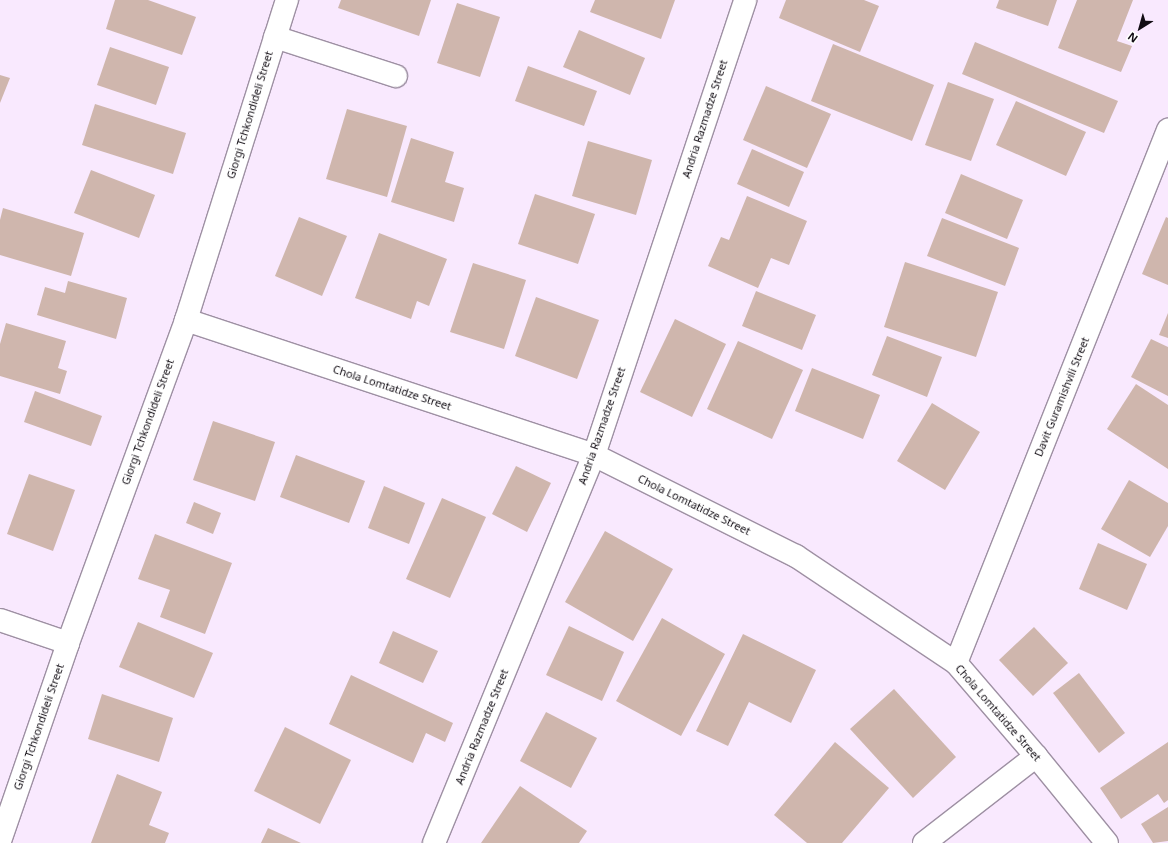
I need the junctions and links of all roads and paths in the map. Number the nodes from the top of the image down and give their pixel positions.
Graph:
1 (287, 0) edge
2 (745, 0) edge
3 (275, 37) junction
4 (396, 76) dead end
5 (1168, 130) edge
6 (186, 320) junction
7 (594, 455) junction
8 (0, 620) edge
9 (68, 642) junction
10 (956, 663) junction
11 (1036, 756) junction
12 (0, 841) edge
13 (434, 843) edge
14 (924, 843) edge
15 (1107, 843) edge

1 - 3 street, Giorgi Tchkondideli Street
2 - 7 street, Andria Razmadze Street
3 - 4 street
3 - 6 street, Giorgi Tchkondideli Street
5 - 10 street, Davit Guramishvili Street
6 - 7 street, Chola Lomtatidze Street
6 - 9 street, Giorgi Tchkondideli Street
7 - 10 street, Chola Lomtatidze Street
7 - 13 street, Andria Razmadze Street
8 - 9 street
9 - 12 street, Giorgi Tchkondideli Street
10 - 11 street, Chola Lomtatidze Street
11 - 14 street
11 - 15 street, Chola Lomtatidze Street

